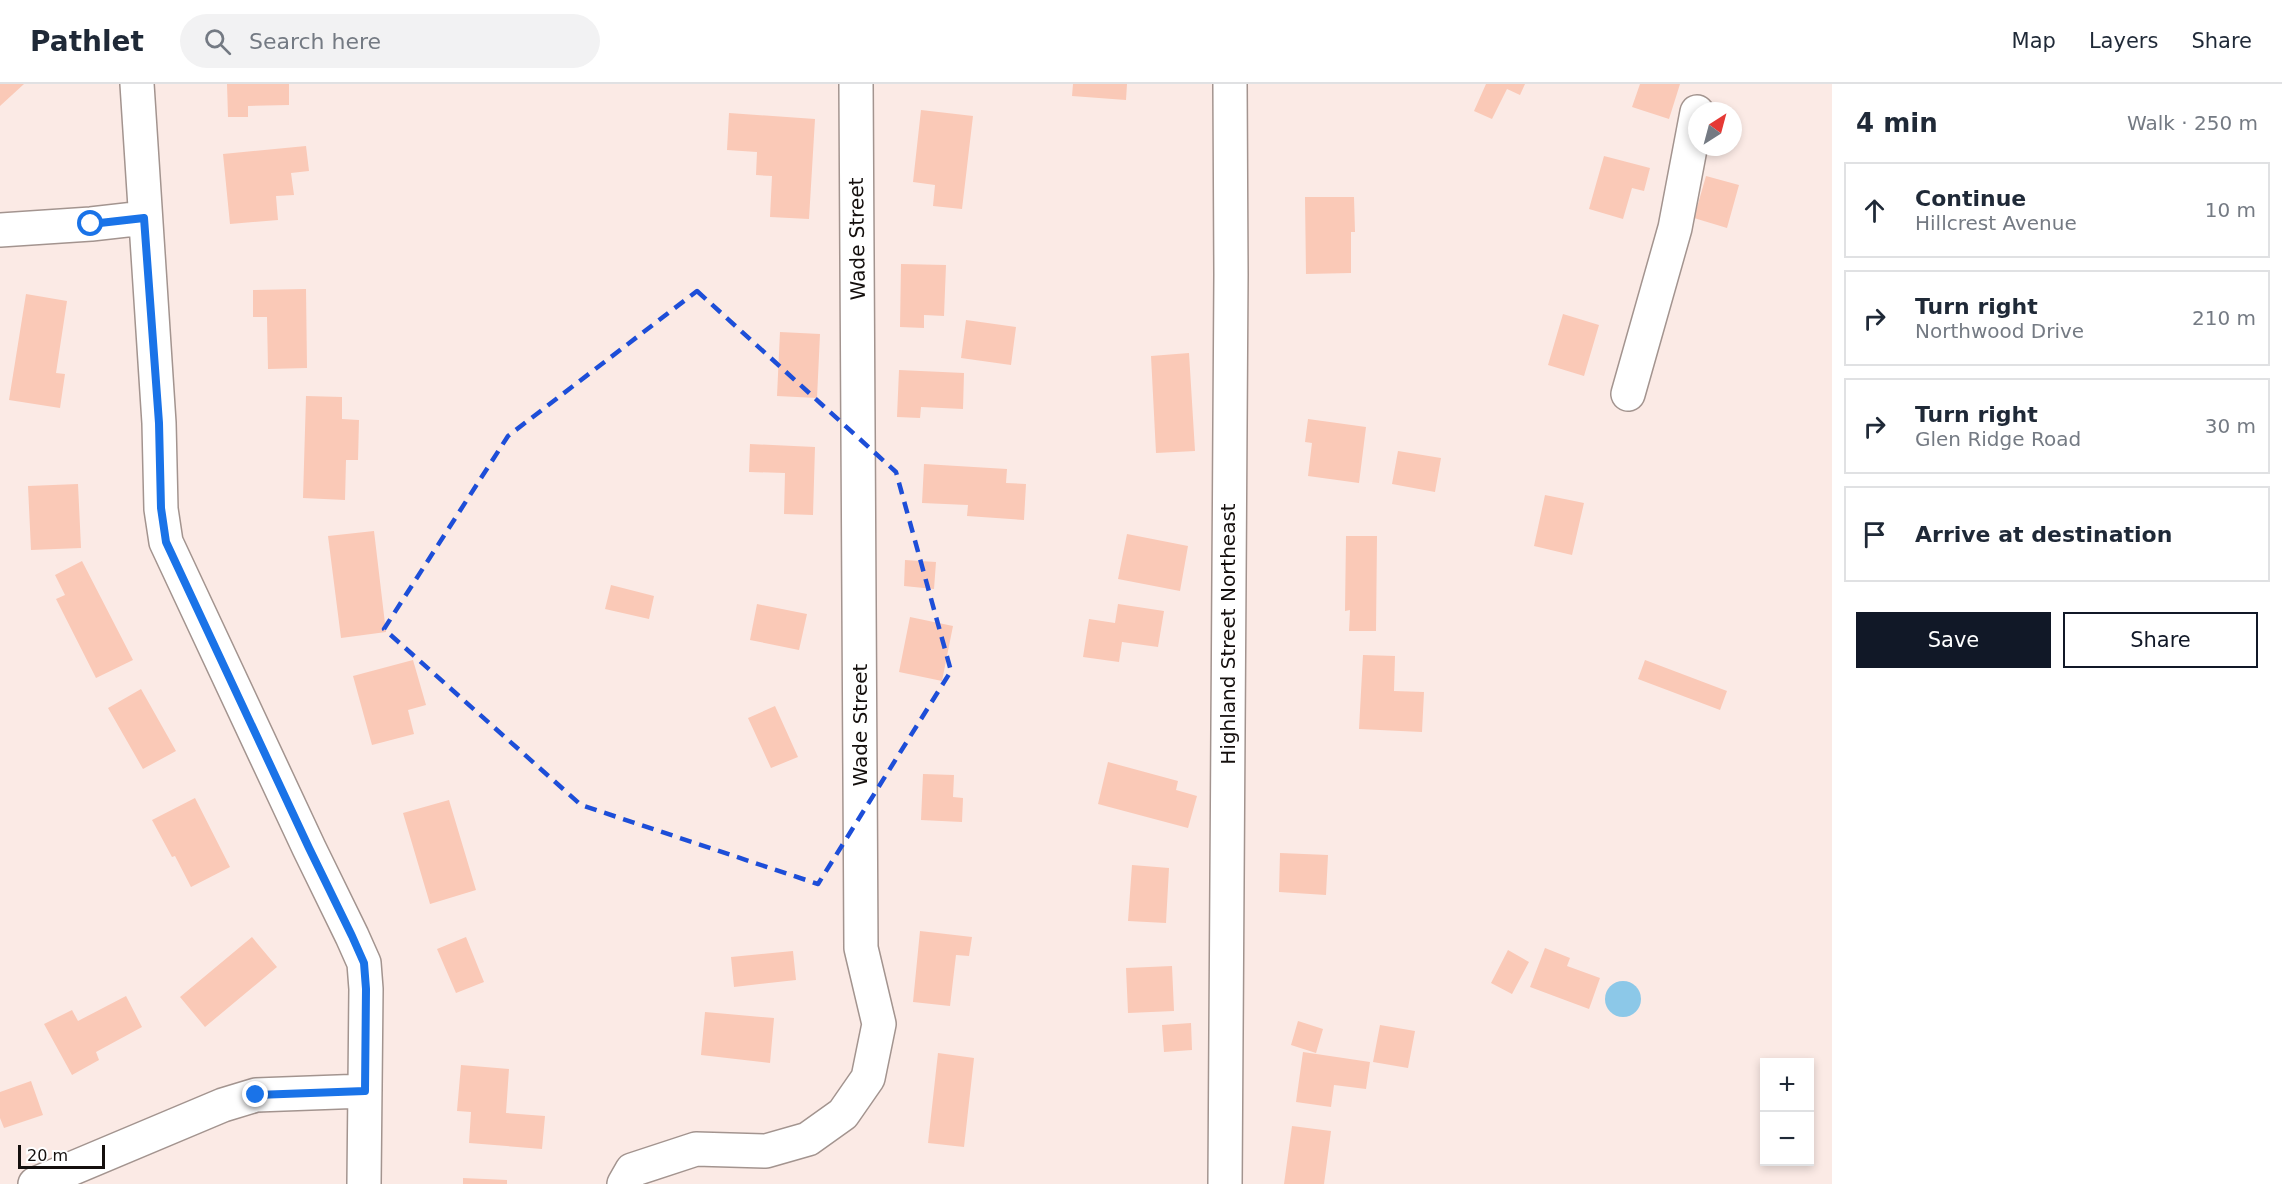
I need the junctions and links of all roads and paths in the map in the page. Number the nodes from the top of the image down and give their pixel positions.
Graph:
1 (137, 84) edge
2 (856, 84) edge
3 (1230, 84) edge
4 (1702, 84) edge
5 (1699, 102) edge
6 (1689, 156) edge
7 (144, 218) junction
8 (0, 230) edge
9 (1628, 394) dead end
10 (365, 1091) junction
11 (35, 1184) edge
12 (364, 1184) edge
13 (624, 1184) edge
14 (1225, 1184) edge

1 - 7 street
2 - 13 street, Wade Street
3 - 14 street, Highland Street Northeast
4 - 5 street
6 - 9 street
7 - 8 street
7 - 10 street
10 - 11 street
10 - 12 street

